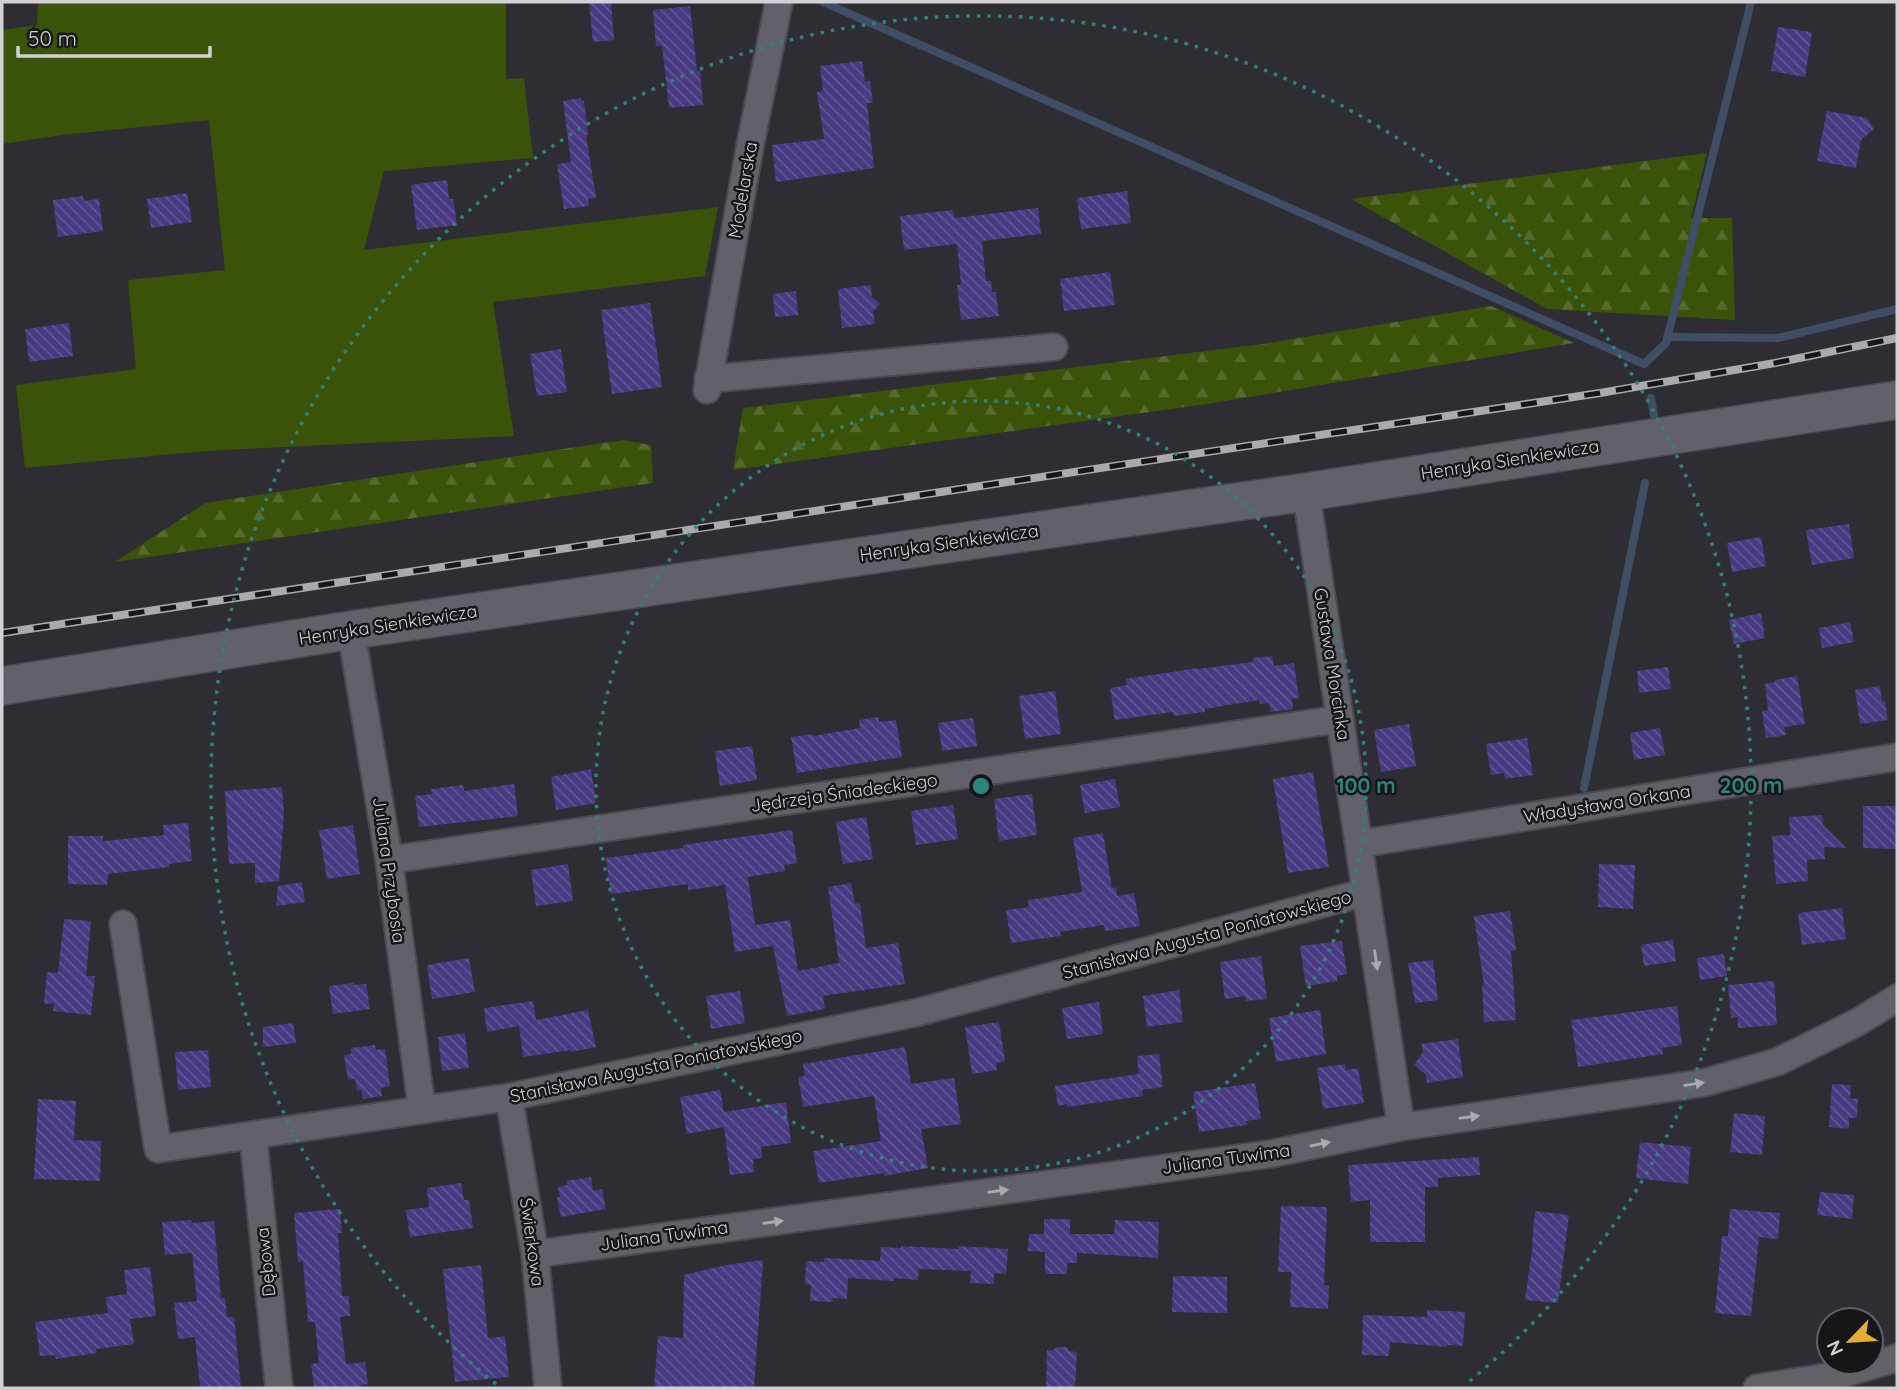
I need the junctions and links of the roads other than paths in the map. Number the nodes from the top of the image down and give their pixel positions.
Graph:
1 (779, 2) edge
2 (1054, 347) dead end
3 (1897, 400) edge
4 (1306, 492) junction
5 (351, 630) junction
6 (2, 687) edge
7 (1340, 719) junction
8 (1897, 757) edge
9 (1359, 844) junction
10 (389, 860) junction
11 (1366, 892) junction
12 (123, 924) dead end
13 (1897, 998) edge
14 (509, 1097) junction
15 (422, 1110) junction
16 (1401, 1127) junction
17 (253, 1135) junction
18 (535, 1254) junction
19 (1897, 1358) edge
20 (279, 1388) edge
21 (548, 1388) edge
22 (1757, 1388) edge

1 - 2 street, Modelarska
3 - 4 main road, Henryka Sienkiewicza
4 - 5 main road, Henryka Sienkiewicza
4 - 7 street, Gustawa Morcinka
5 - 6 main road, Henryka Sienkiewicza
5 - 10 street, Juliana Przybosia
7 - 9 street, Gustawa Morcinka
7 - 10 street, Jędrzeja Śniadeckiego
8 - 9 street, Władysława Orkana
9 - 11 street, Gustawa Morcinka
10 - 15 street, Juliana Przybosia
11 - 14 street, Stanisława Augusta Poniatowskiego
11 -> 16 street, Gustawa Morcinka
12 - 17 street, Stanisława Augusta Poniatowskiego
16 -> 13 street, Juliana Tuwima
14 - 15 street, Stanisława Augusta Poniatowskiego
14 - 18 street, Świerkowa
15 - 17 street, Stanisława Augusta Poniatowskiego
18 -> 16 street, Juliana Tuwima
17 - 20 street, Dębowa
18 - 21 street, Świerkowa
19 - 22 street

